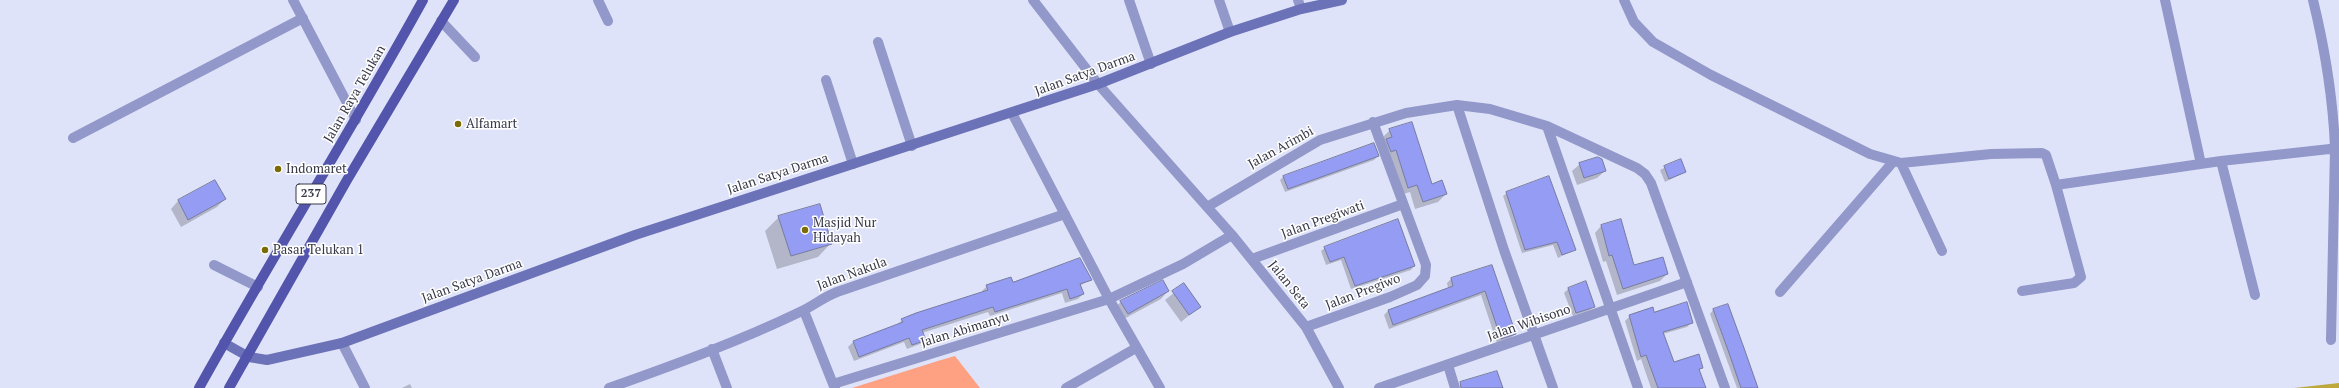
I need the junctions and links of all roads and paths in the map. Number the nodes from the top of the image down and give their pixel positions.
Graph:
1 (293, 0) edge
2 (424, 0) edge
3 (454, 0) edge
4 (598, 0) edge
5 (1033, 0) edge
6 (1129, 0) edge
7 (1219, 0) edge
8 (1342, 0) edge
9 (1624, 0) edge
10 (2165, 0) edge
11 (2313, 0) edge
12 (1299, 5) edge
13 (302, 18) junction
14 (441, 21) junction
15 (608, 21) dead end
16 (1230, 32) junction
17 (878, 42) dead end
18 (475, 56) dead end
19 (1151, 64) junction
20 (826, 80) dead end
21 (1098, 84) junction
22 (1457, 105) junction
23 (1012, 114) junction
24 (356, 120) junction
25 (1373, 122) junction
26 (1547, 126) junction
27 (73, 138) dead end
28 (912, 146) junction
29 (2337, 148) edge
30 (2221, 161) junction
31 (1897, 163) junction
32 (853, 164) junction
33 (2201, 164) junction
34 (2056, 185) junction
35 (1403, 204) junction
36 (1207, 207) junction
37 (1065, 214) junction
38 (1232, 235) junction
39 (1942, 251) dead end
40 (1252, 259) junction
41 (214, 265) dead end
42 (1687, 282) junction
43 (258, 287) junction
44 (2022, 291) dead end
45 (1780, 292) dead end
46 (2255, 296) dead end
47 (1109, 298) junction
48 (1611, 308) junction
49 (804, 310) junction
50 (1306, 327) junction
51 (1534, 336) junction
52 (2331, 340) dead end
53 (224, 343) junction
54 (342, 344) junction
55 (1136, 348) junction
56 (712, 349) junction
57 (249, 357) junction
58 (1448, 365) junction
59 (834, 386) edge
60 (613, 387) edge
61 (199, 388) edge
62 (229, 388) edge
63 (365, 388) edge
64 (727, 388) edge
65 (1066, 388) edge
66 (1160, 388) edge
67 (1339, 388) edge
68 (1379, 388) edge
69 (1455, 388) edge
70 (1554, 388) edge
71 (1638, 388) edge
72 (1725, 388) edge

1 - 13 street
2 - 24 main road, Jalan Raya Telukan / 237
3 - 14 main road, 237
4 - 15 street
5 - 21 street, Jalan Seta
6 - 19 street
7 - 16 street
8 - 12 main road, Jalan Satya Darma
9 - 31 street
10 - 33 street
11 - 29 street
12 - 16 main road, Jalan Satya Darma
13 - 24 street
13 - 27 street
14 - 18 street
14 - 57 main road, 237
16 - 19 main road, Jalan Satya Darma
17 - 28 street
19 - 21 main road, Jalan Satya Darma
20 - 32 street
21 - 23 main road, Jalan Satya Darma
21 - 36 street, Jalan Seta
22 - 25 street, Jalan Arimbi
22 - 26 street, Jalan Arimbi
22 - 51 street
23 - 28 main road, Jalan Satya Darma
23 - 37 street
24 - 43 main road, Jalan Raya Telukan / 237
25 - 35 street
25 - 36 street, Jalan Arimbi
26 - 42 street, Jalan Arimbi
26 - 48 street
28 - 32 main road, Jalan Satya Darma
29 - 30 street
29 - 52 street
30 - 33 street
30 - 46 street
31 - 34 street
31 - 39 street
31 - 45 street
32 - 54 main road, Jalan Satya Darma
33 - 34 street
34 - 44 street
35 - 40 street, Jalan Pregiwati
35 - 50 street, Jalan Pregiwo
36 - 38 street, Jalan Seta
37 - 47 street
37 - 49 street, Jalan Nakula
38 - 40 street, Jalan Seta
38 - 47 street, Jalan Abimanyu
40 - 50 street, Jalan Seta
41 - 43 street
42 - 48 street, Jalan Wibisono
42 - 72 street, Jalan Arimbi
43 - 53 main road, Jalan Raya Telukan / 237
47 - 55 street
47 - 59 street, Jalan Abimanyu
48 - 51 street, Jalan Wibisono
48 - 71 street
49 - 56 street, Jalan Nakula
49 - 59 street
50 - 67 street, Jalan Seta
51 - 58 street, Jalan Wibisono
51 - 70 street
53 - 57 main road, Jalan Satya Darma
53 - 61 main road, Jalan Raya Telukan / 237
54 - 57 main road, Jalan Satya Darma
54 - 63 street
55 - 65 street
55 - 66 street
56 - 60 street, Jalan Nakula
56 - 64 street
57 - 62 main road, 237
58 - 68 street, Jalan Wibisono
58 - 69 street

